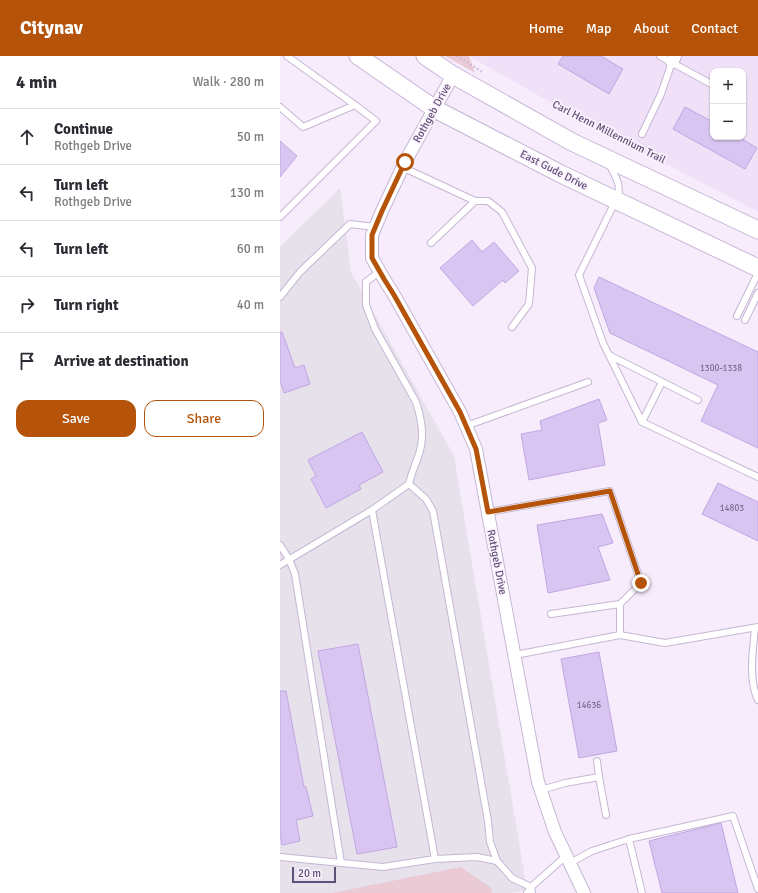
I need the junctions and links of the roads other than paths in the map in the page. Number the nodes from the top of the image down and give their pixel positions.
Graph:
1 (287, 56) edge
2 (358, 56) edge
3 (425, 56) edge
4 (660, 56) edge
5 (674, 59) edge
6 (453, 75) junction
7 (710, 83) edge
8 (355, 105) junction
9 (280, 107) edge
10 (435, 109) junction
11 (642, 134) dead end
12 (604, 158) junction
13 (402, 167) junction
14 (616, 200) junction
15 (476, 201) junction
16 (280, 217) edge
17 (375, 227) junction
18 (758, 230) edge
19 (431, 243) dead end
20 (758, 268) edge
21 (379, 272) junction
22 (758, 272) edge
23 (758, 293) edge
24 (280, 297) edge
25 (737, 316) dead end
26 (745, 320) dead end
27 (512, 327) dead end
28 (609, 355) junction
29 (588, 382) dead end
30 (662, 382) junction
31 (698, 400) dead end
32 (642, 422) junction
33 (466, 426) junction
34 (758, 477) edge
35 (409, 484) junction
36 (372, 510) junction
37 (488, 512) junction
38 (280, 545) edge
39 (289, 559) junction
40 (280, 565) edge
41 (620, 604) junction
42 (551, 614) dead end
43 (756, 627) edge
44 (620, 635) junction
45 (515, 655) junction
46 (758, 700) edge
47 (597, 761) dead end
48 (599, 777) junction
49 (541, 790) junction
50 (606, 815) dead end
51 (629, 839) junction
52 (280, 857) edge
53 (434, 859) junction
54 (568, 860) junction
55 (497, 861) junction
56 (341, 863) junction
57 (758, 889) edge
58 (532, 890) edge
59 (528, 893) edge
60 (584, 893) edge
61 (642, 893) edge

1 - 8 lane
2 - 10 main road, East Gude Drive
3 - 6 main road
4 - 5 lane
5 - 7 lane
5 - 11 lane
6 - 10 street, Rothgeb Drive
6 - 12 main road
8 - 9 lane
8 - 16 lane
10 - 13 street, Rothgeb Drive
10 - 14 main road, East Gude Drive
12 - 14 lane
12 - 18 main road
13 - 15 lane
13 - 17 street, Rothgeb Drive
14 - 20 main road, East Gude Drive
14 - 28 lane
15 - 19 lane
15 - 27 lane
17 - 21 street, Rothgeb Drive
17 - 24 lane
21 - 33 street, Rothgeb Drive
21 - 35 lane
22 - 25 lane
23 - 26 lane
28 - 30 lane
28 - 32 lane
29 - 33 lane
30 - 31 lane
30 - 32 lane
32 - 34 lane
33 - 37 street, Rothgeb Drive
35 - 36 lane
35 - 55 lane
36 - 39 lane
36 - 53 lane
37 - 41 lane
37 - 45 street, Rothgeb Drive
38 - 39 lane
39 - 40 lane
39 - 56 lane
41 - 42 lane
41 - 44 lane
43 - 44 lane
43 - 46 lane
44 - 45 lane
45 - 49 street, Rothgeb Drive
47 - 48 lane
48 - 49 lane
48 - 50 lane
49 - 54 street, Rothgeb Drive
51 - 54 lane
51 - 57 lane
51 - 61 lane
52 - 56 lane
53 - 55 lane
53 - 56 lane
54 - 58 lane
54 - 60 street, Rothgeb Drive
55 - 58 lane
58 - 59 lane

